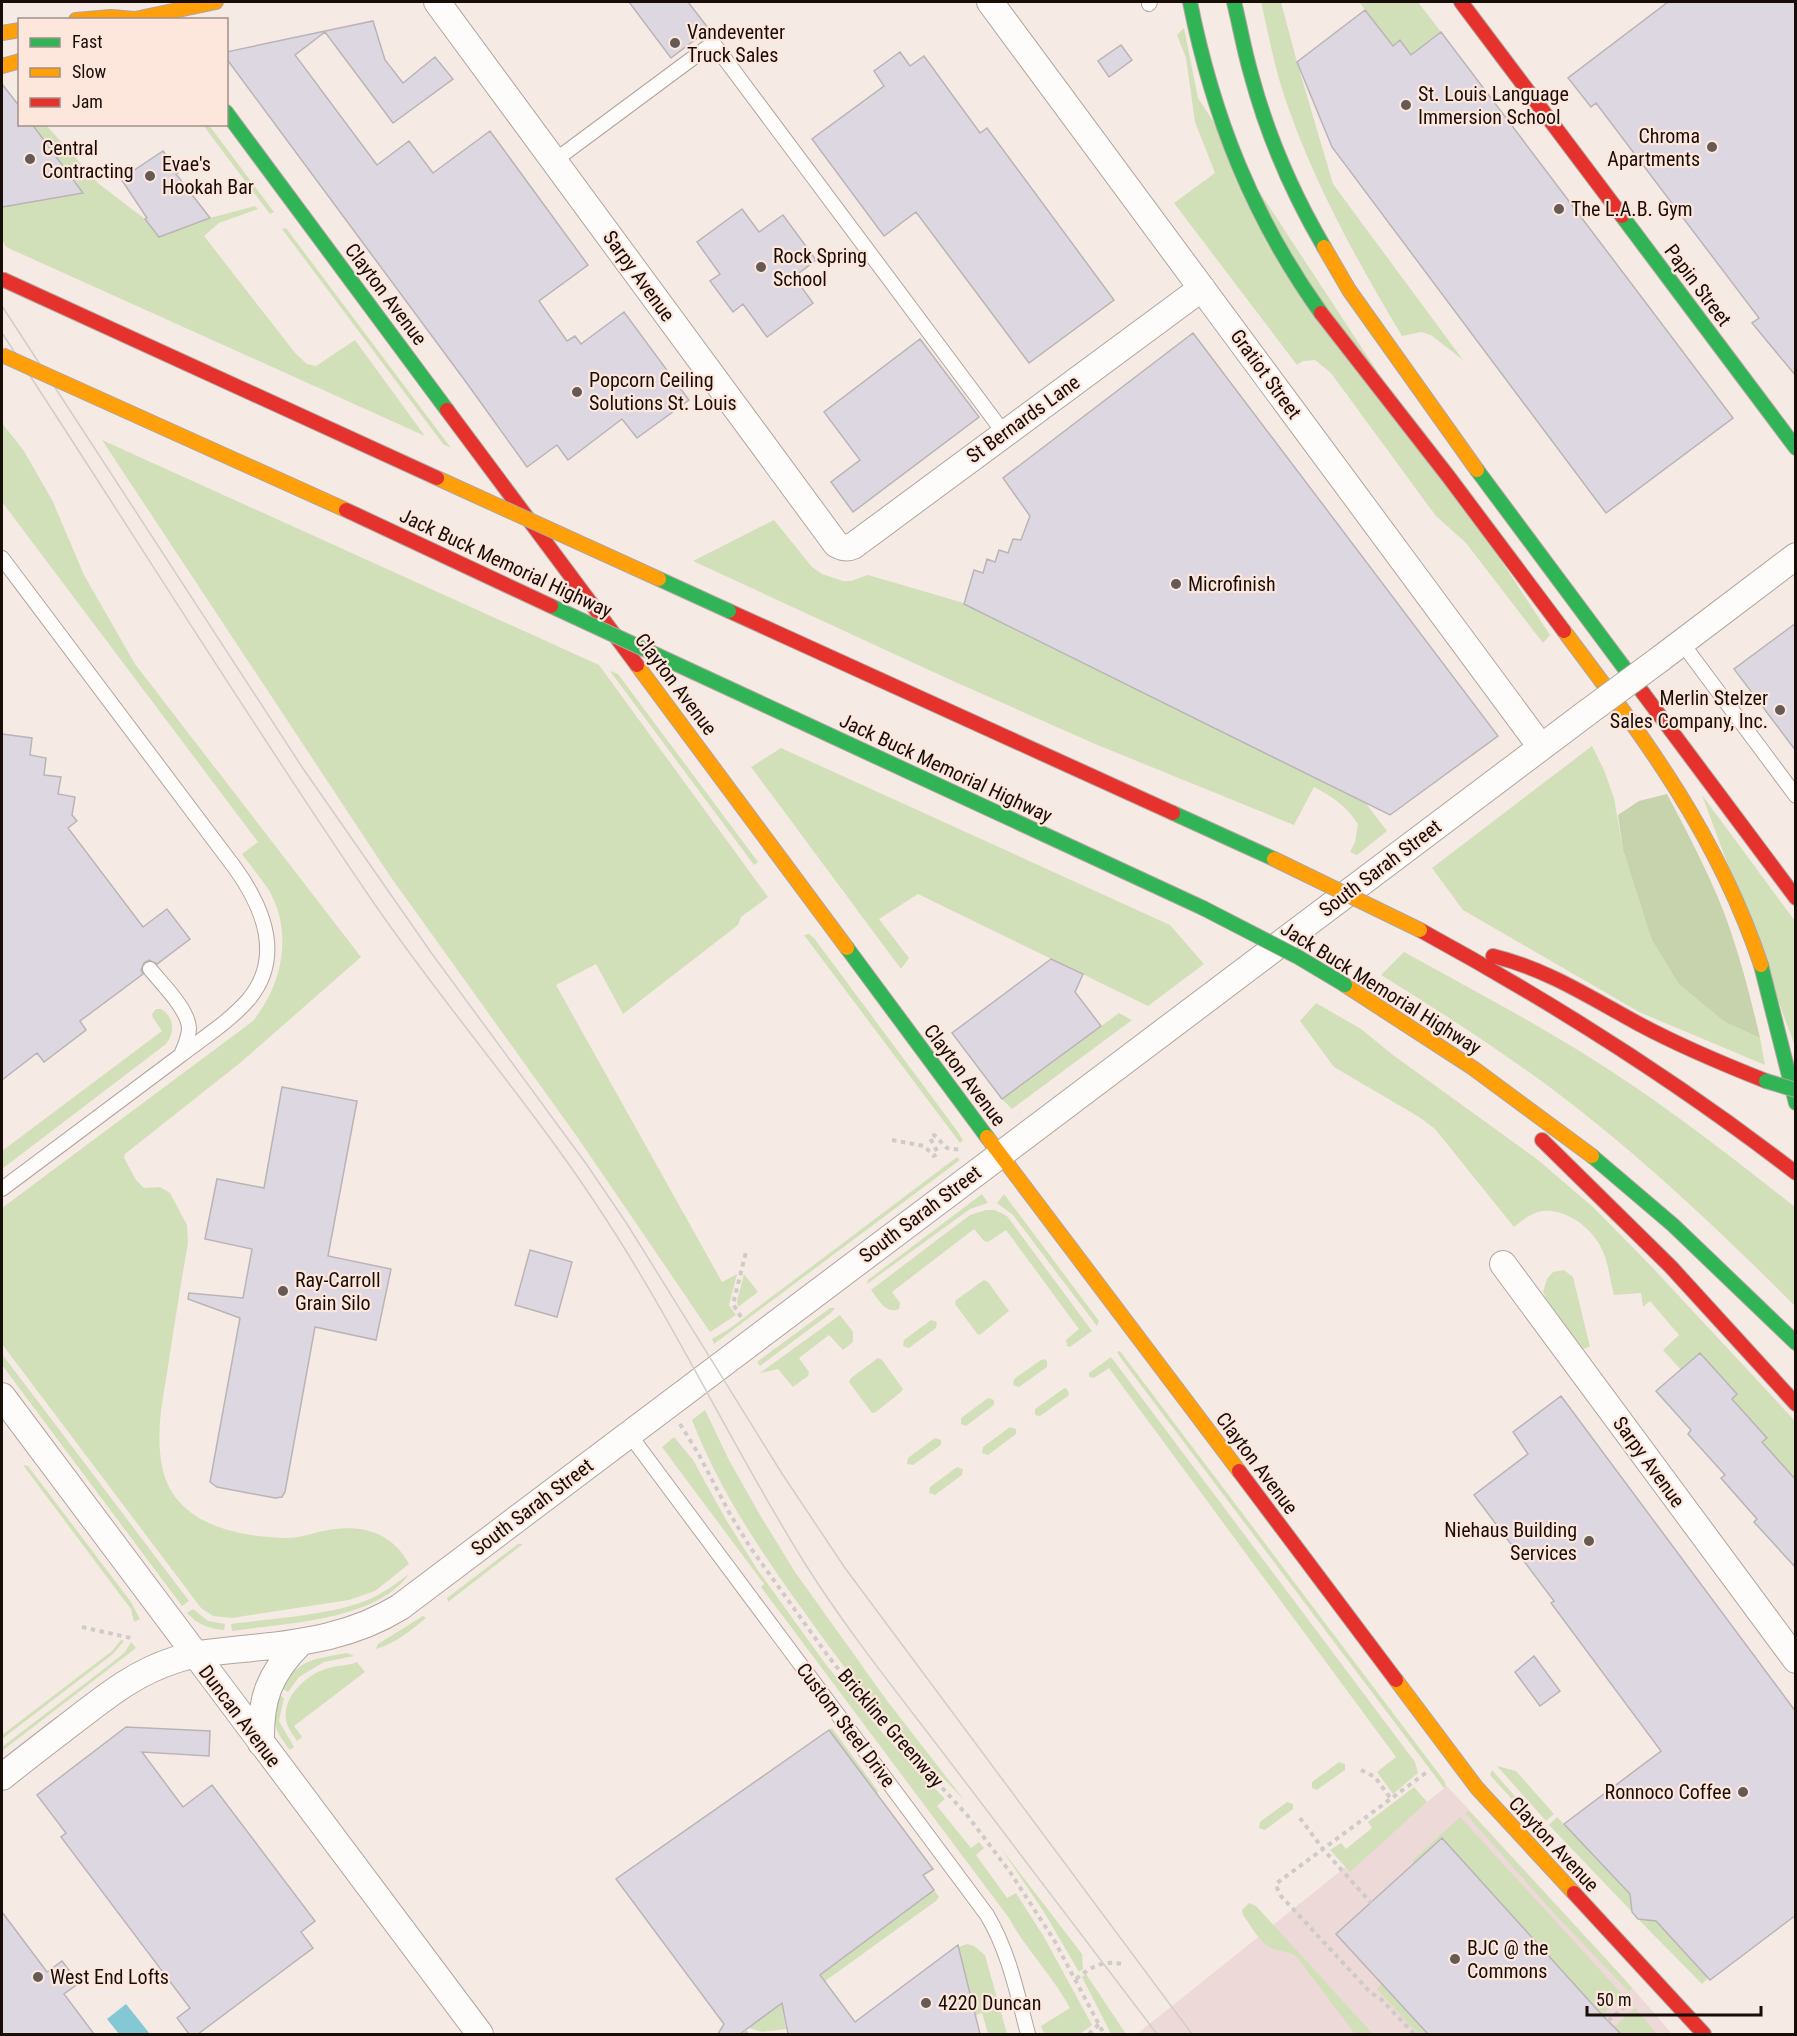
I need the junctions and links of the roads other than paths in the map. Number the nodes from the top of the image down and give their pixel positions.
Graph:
1 (216, 2) edge
2 (436, 2) edge
3 (990, 2) edge
4 (1190, 2) edge
5 (1234, 2) edge
6 (1461, 2) edge
7 (154, 17) edge
8 (99, 18) edge
9 (122, 18) edge
10 (18, 30) edge
11 (2, 33) edge
12 (18, 62) edge
13 (2, 66) edge
14 (228, 115) edge
15 (554, 161) junction
16 (2, 279) edge
17 (1202, 288) junction
18 (2, 355) edge
19 (1004, 433) junction
20 (1796, 448) edge
21 (844, 548) joint
22 (1796, 556) edge
23 (2, 558) edge
24 (1682, 643) junction
25 (1541, 747) junction
26 (1796, 796) edge
27 (1796, 898) edge
28 (1454, 948) junction
29 (150, 969) dead end
30 (181, 1055) junction
31 (1462, 1060) junction
32 (1796, 1090) edge
33 (1796, 1103) edge
34 (1000, 1155) junction
35 (1791, 1169) edge
36 (2, 1189) edge
37 (1503, 1264) dead end
38 (1796, 1343) edge
39 (2, 1396) edge
40 (1796, 1404) edge
41 (629, 1434) junction
42 (300, 1643) junction
43 (195, 1656) junction
44 (1796, 1660) edge
45 (261, 1743) junction
46 (2, 1777) edge
47 (480, 2034) edge
48 (1028, 2034) edge
49 (1704, 2034) edge

1 - 7 main road
2 - 15 street, Sarpy Avenue
3 - 17 street, Gratiot Street
4 - 33 main road
5 - 27 main road
6 - 20 main road, Papin Street
8 - 9 main road
10 - 11 main road
12 - 13 main road
14 - 34 main road, Clayton Avenue
15 - 19 lane
15 - 21 street, Sarpy Avenue
16 - 28 main road, bridge
17 - 19 street, St Bernards Lane
17 - 25 street, Gratiot Street
18 - 31 main road, Jack Buck Memorial Highway, bridge
19 - 21 street, St Bernards Lane
22 - 24 street, South Sarah Street
23 - 30 lane
24 - 25 street, South Sarah Street, bridge
24 - 26 lane
25 - 34 street, South Sarah Street
28 - 32 main road, bridge
28 - 35 main road
29 - 30 lane
30 - 36 lane
31 - 38 main road, Jack Buck Memorial Highway
31 - 40 main road
34 - 41 street, South Sarah Street
34 - 49 main road, Clayton Avenue
37 - 44 street, Sarpy Avenue
39 - 43 street, Duncan Avenue
41 - 42 street, South Sarah Street
41 - 48 lane, Custom Steel Drive
42 - 43 street, South Sarah Street
42 - 45 street
43 - 45 street, Duncan Avenue
43 - 46 street, South Sarah Street
45 - 47 street, Duncan Avenue

